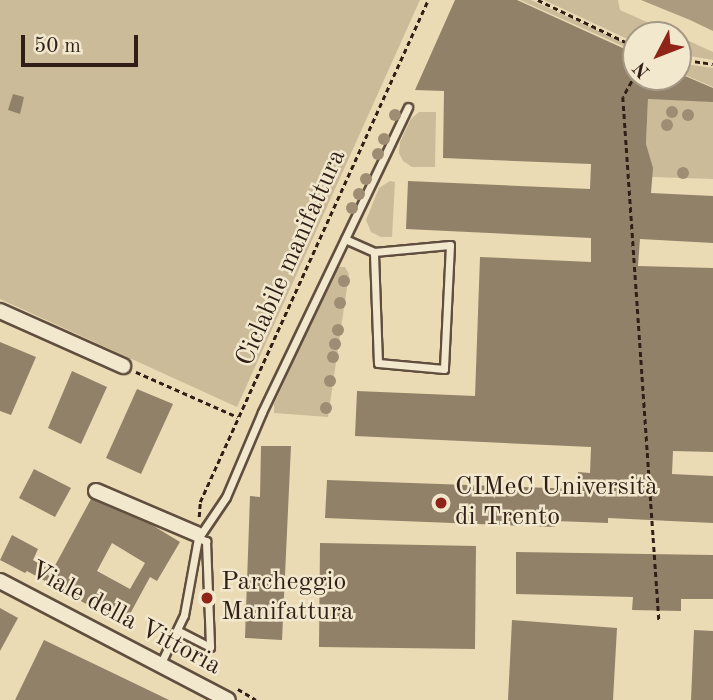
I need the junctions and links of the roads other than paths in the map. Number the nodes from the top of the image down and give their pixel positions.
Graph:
1 (408, 107) dead end
2 (345, 239) junction
3 (374, 252) junction
4 (0, 311) edge
5 (123, 366) road end
6 (96, 491) dead end
7 (197, 536) junction
8 (0, 581) edge
9 (178, 631) junction
10 (160, 665) junction
11 (220, 698) edge

1 - 2 lane
2 - 3 lane
2 - 7 lane
3 - 3 lane
4 - 5 street
6 - 7 street
7 - 9 lane
7 - 9 lane
8 - 10 street, Viale della Vittoria
9 - 10 lane
10 - 11 street, Viale della Vittoria

